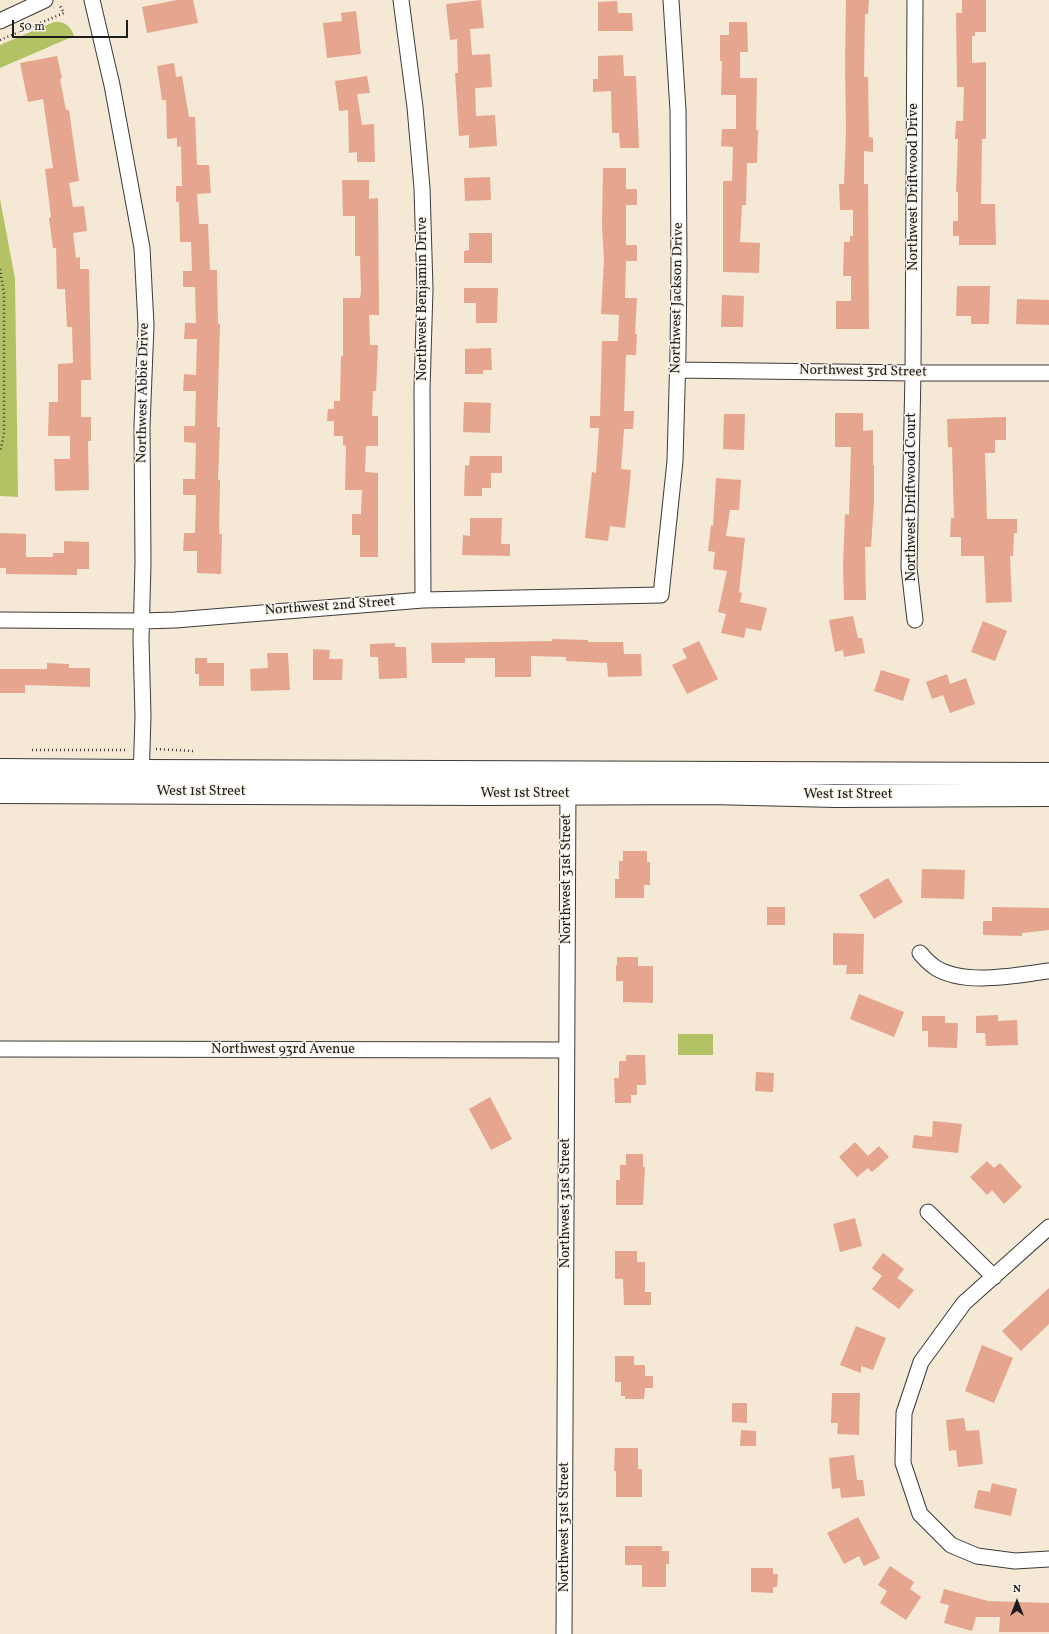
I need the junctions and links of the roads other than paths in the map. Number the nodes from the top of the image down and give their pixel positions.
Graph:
1 (45, 0) edge
2 (92, 0) edge
3 (401, 0) edge
4 (671, 0) edge
5 (915, 0) edge
6 (0, 21) edge
7 (677, 370) junction
8 (913, 373) junction
9 (1049, 373) edge
10 (661, 595) joint
11 (423, 600) junction
12 (0, 620) edge
13 (916, 620) dead end
14 (142, 621) junction
15 (0, 770) edge
16 (567, 772) junction
17 (1049, 774) edge
18 (141, 782) junction
19 (0, 792) edge
20 (568, 794) junction
21 (1049, 796) edge
22 (920, 953) dead end
23 (1049, 971) edge
24 (0, 1049) edge
25 (566, 1050) junction
26 (928, 1212) dead end
27 (1049, 1227) edge
28 (994, 1277) junction
29 (1049, 1559) edge
30 (564, 1634) edge

1 - 6 street
2 - 14 street, Northwest Abbie Drive
3 - 11 street, Northwest Benjamin Drive
4 - 7 street, Northwest Jackson Drive
5 - 8 street, Northwest Driftwood Drive
7 - 8 street, Northwest 3rd Street
7 - 10 street, Northwest Jackson Drive
8 - 9 street, Northwest 3rd Street
8 - 13 street, Northwest Driftwood Court
10 - 11 street, Northwest 2nd Street
11 - 14 street, Northwest 2nd Street
12 - 14 street, Northwest 2nd Street
14 - 18 street, Northwest Abbie Drive
15 - 18 main road, West 1st Street
16 - 17 main road, West 1st Street
16 - 18 main road, West 1st Street
16 - 20 street, Northwest 31st Street
18 - 19 main road, West 1st Street
18 - 20 main road, West 1st Street
20 - 21 main road, West 1st Street
20 - 25 street, Northwest 31st Street
22 - 23 street
24 - 25 street, Northwest 93rd Avenue
25 - 30 street, Northwest 31st Street
26 - 28 street
27 - 28 street
28 - 29 street

